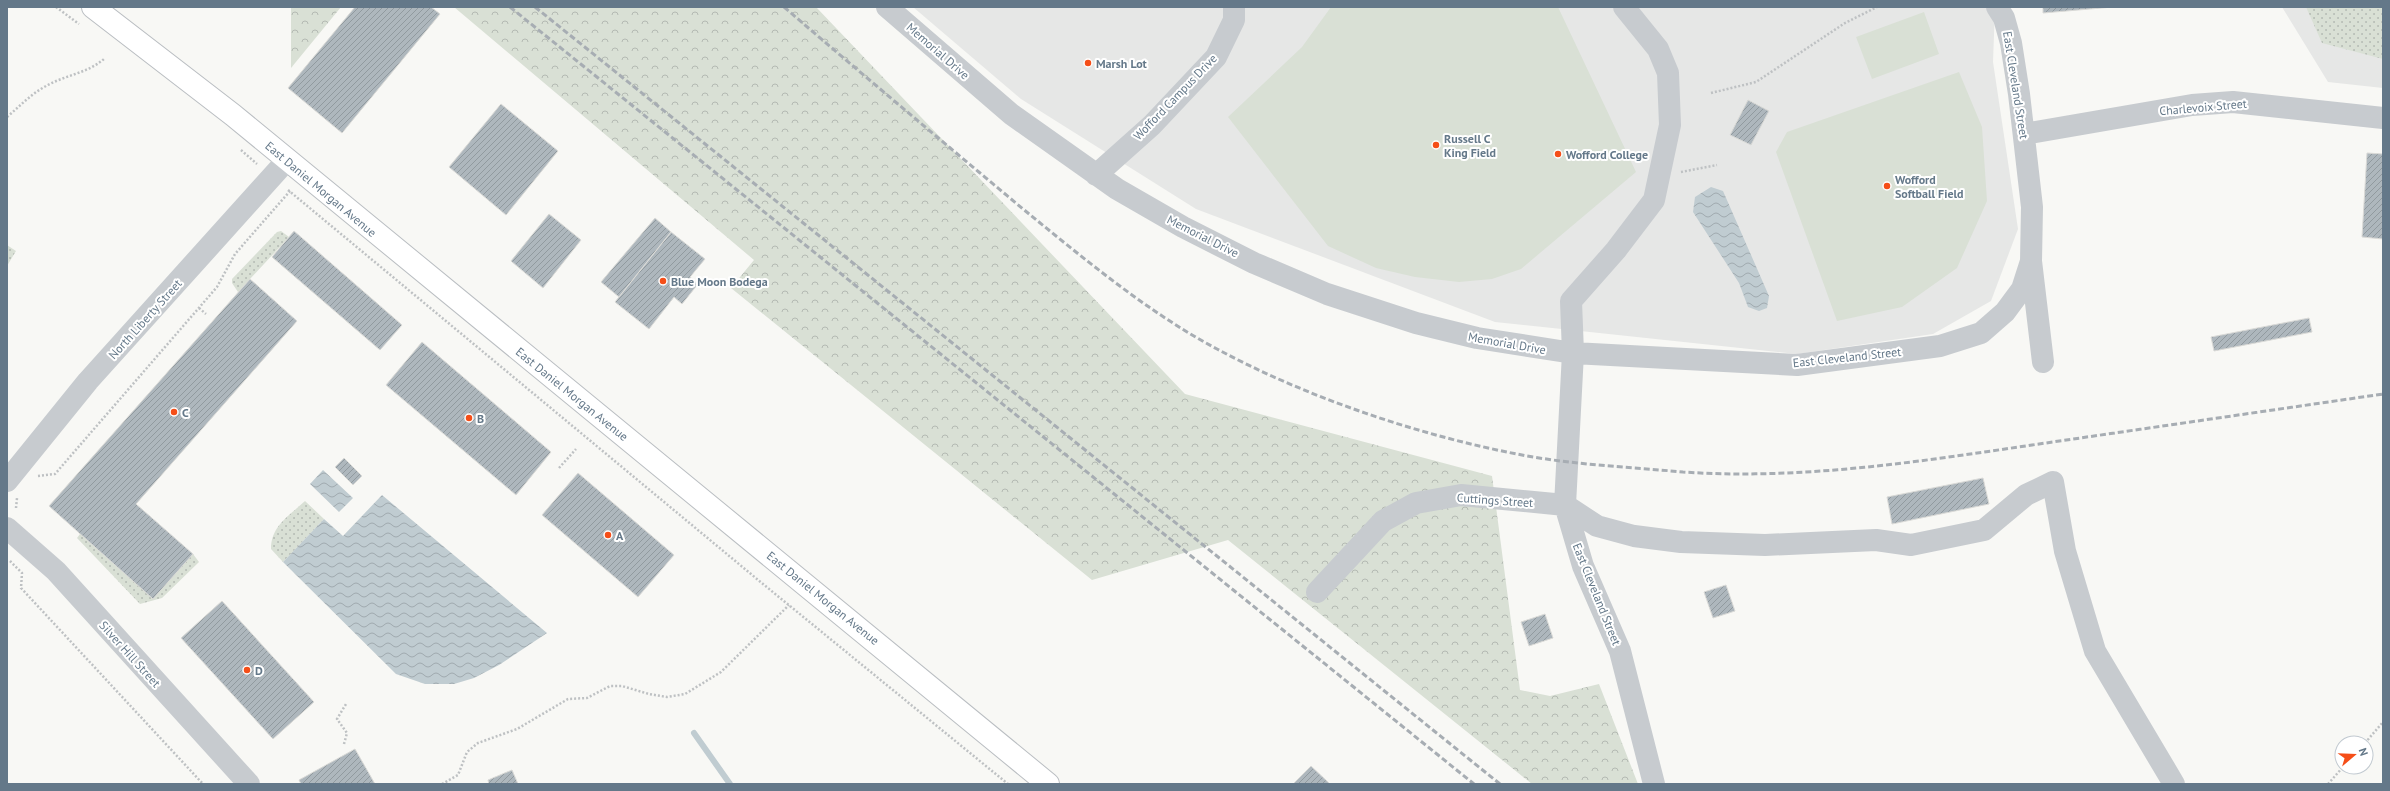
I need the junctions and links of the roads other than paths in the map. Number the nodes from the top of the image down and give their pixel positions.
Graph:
1 (93, 7) edge
2 (887, 7) edge
3 (1234, 7) edge
4 (1624, 7) edge
5 (1997, 7) edge
6 (2383, 118) edge
7 (2024, 134) junction
8 (287, 160) junction
9 (1096, 175) junction
10 (2031, 261) junction
11 (1573, 353) junction
12 (2043, 362) dead end
13 (14, 488) edge
14 (1565, 506) junction
15 (7, 528) edge
16 (1317, 592) dead end
17 (249, 784) edge
18 (1048, 784) edge
19 (1654, 784) edge
20 (2174, 784) edge

1 - 8 main road, East Daniel Morgan Avenue
2 - 9 street, Memorial Drive
3 - 9 street, Wofford Campus Drive
4 - 11 street, East Cleveland Street
5 - 7 street, East Cleveland Street
6 - 7 street, Charlevoix Street
7 - 10 street, East Cleveland Street
8 - 13 street, North Liberty Street
8 - 18 main road, East Daniel Morgan Avenue
9 - 11 street, Memorial Drive
10 - 11 street, East Cleveland Street
10 - 12 street, East Cleveland Street
11 - 14 street, East Cleveland Street
14 - 16 street, Cuttings Street
14 - 19 street, East Cleveland Street
14 - 20 street
15 - 17 street, Silver Hill Street

